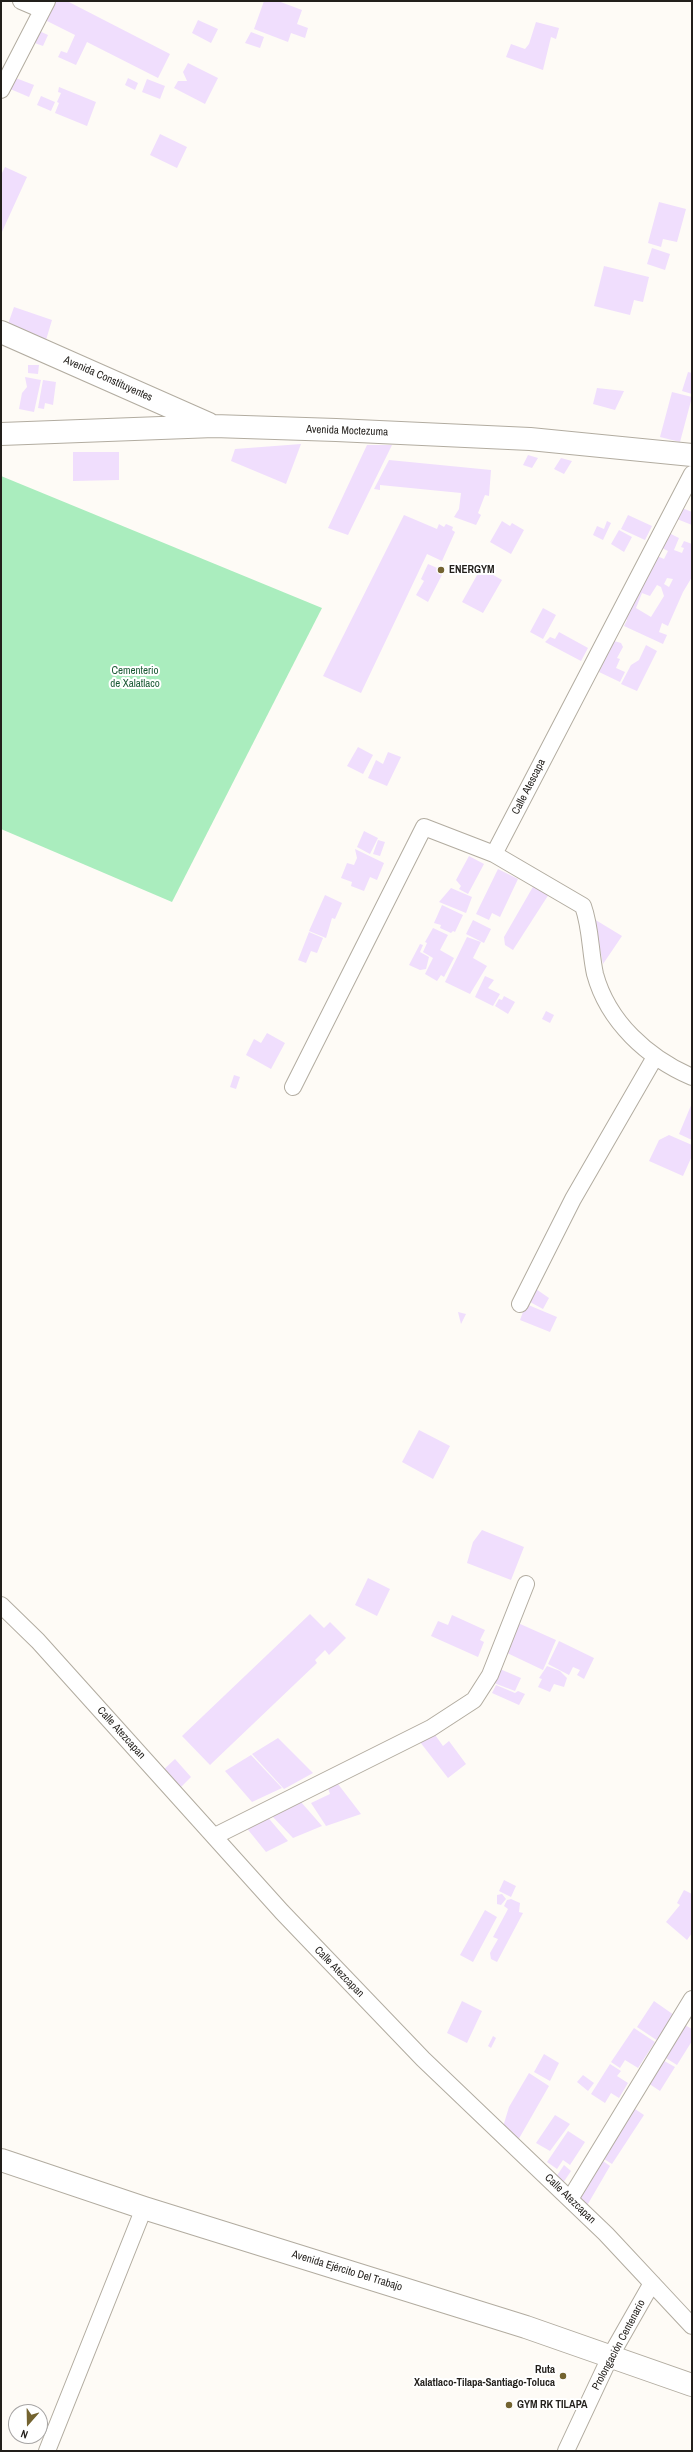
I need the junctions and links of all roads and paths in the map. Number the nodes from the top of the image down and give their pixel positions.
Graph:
1 (20, 1) edge
2 (44, 6) edge
3 (1, 90) edge
4 (1, 332) edge
5 (214, 426) junction
6 (1, 434) edge
7 (692, 455) edge
8 (692, 474) edge
9 (494, 854) junction
10 (655, 1057) junction
11 (692, 1077) edge
12 (293, 1087) dead end
13 (520, 1304) dead end
14 (526, 1584) dead end
15 (1, 1604) edge
16 (215, 1836) junction
17 (692, 1999) edge
18 (1, 2160) edge
19 (570, 2199) junction
20 (144, 2208) junction
21 (652, 2284) junction
22 (692, 2326) edge
23 (612, 2355) junction
24 (692, 2385) edge
25 (47, 2451) edge
26 (566, 2451) edge

1 - 2 street
2 - 3 street
4 - 5 main road, Avenida Constituyentes
5 - 6 main road, Avenida Moctezuma
5 - 7 main road, Avenida Moctezuma
8 - 9 street, Calle Atescapa
9 - 10 street
9 - 12 street
10 - 11 street
10 - 13 street
14 - 16 street
15 - 16 street, Calle Atezcapan
16 - 19 street, Calle Atezcapan
17 - 19 street
18 - 20 main road, Avenida Ejército Del Trabajo
19 - 21 street, Calle Atezcapan
20 - 23 main road, Avenida Ejército Del Trabajo
20 - 25 street
21 - 22 street, Calle Atezcapan
21 - 23 street, Prolongación Centenario
23 - 24 main road, Avenida Ejército Del Trabajo
23 - 26 street, Prolongación Centenario

